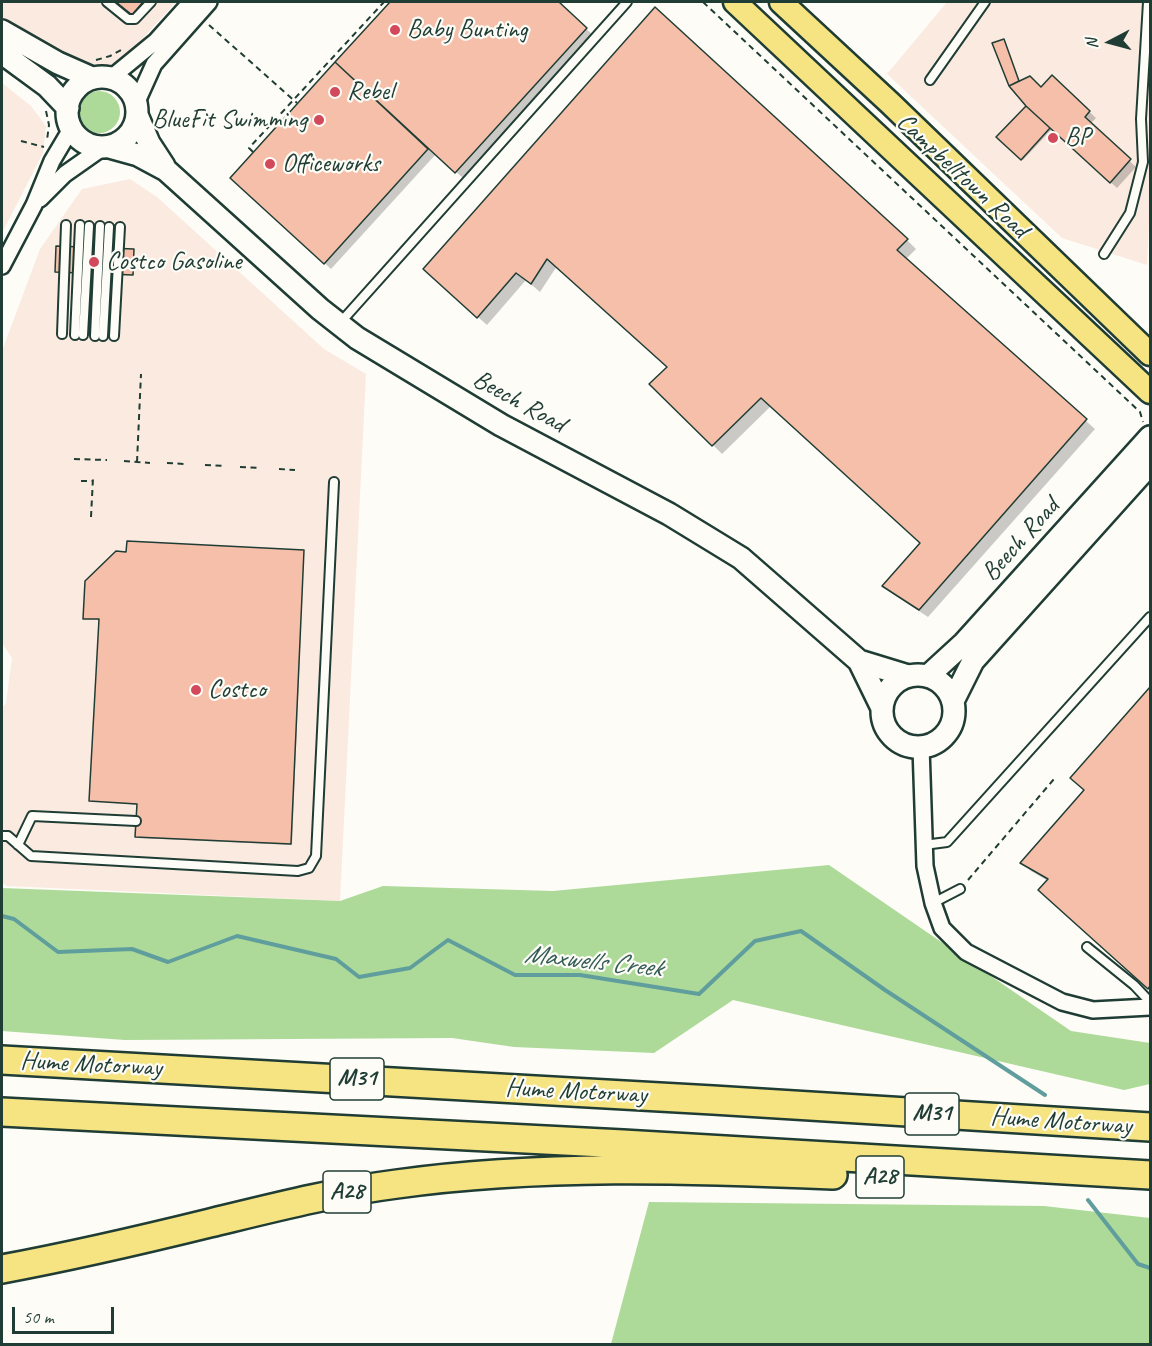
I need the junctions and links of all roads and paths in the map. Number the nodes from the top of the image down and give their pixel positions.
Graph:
1 (107, 2) edge
2 (151, 2) edge
3 (190, 2) edge
4 (208, 2) edge
5 (384, 2) edge
6 (627, 2) edge
7 (703, 2) edge
8 (735, 2) edge
9 (781, 2) edge
10 (985, 2) edge
11 (1148, 2) edge
12 (205, 21) dead end
13 (2, 31) edge
14 (121, 50) dead end
15 (2, 53) edge
16 (99, 72) junction
17 (930, 80) dead end
18 (294, 100) junction
19 (42, 103) dead end
20 (297, 104) dead end
21 (136, 109) junction
22 (69, 118) junction
23 (21, 141) dead end
24 (105, 148) junction
25 (253, 152) dead end
26 (166, 170) junction
27 (34, 205) junction
28 (66, 225) dead end
29 (80, 225) dead end
30 (89, 226) dead end
31 (105, 226) dead end
32 (120, 227) dead end
33 (1104, 254) dead end
34 (2, 266) edge
35 (1113, 318) junction
36 (339, 324) junction
37 (62, 334) dead end
38 (99, 336) dead end
39 (114, 336) dead end
40 (1150, 337) edge
41 (1150, 354) edge
42 (141, 374) dead end
43 (1150, 392) edge
44 (1147, 430) edge
45 (74, 459) dead end
46 (107, 460) dead end
47 (124, 461) dead end
48 (137, 462) junction
49 (150, 463) dead end
50 (167, 463) dead end
51 (185, 464) dead end
52 (1150, 464) edge
53 (205, 465) dead end
54 (224, 466) dead end
55 (240, 467) dead end
56 (259, 468) dead end
57 (279, 469) dead end
58 (296, 470) dead end
59 (81, 481) dead end
60 (334, 482) dead end
61 (91, 516) dead end
62 (1150, 617) edge
63 (859, 661) junction
64 (918, 676) junction
65 (953, 701) junction
66 (882, 708) junction
67 (921, 747) junction
68 (1054, 779) dead end
69 (136, 820) dead end
70 (2, 836) edge
71 (18, 845) junction
72 (924, 845) junction
73 (960, 889) joint
74 (933, 903) junction
75 (1087, 947) dead end
76 (1150, 1005) edge
77 (2, 1060) edge
78 (2, 1112) edge
79 (1150, 1127) edge
80 (1019, 1168) junction
81 (1150, 1175) edge
82 (2, 1269) edge

1 - 2 lane
3 - 16 street
4 - 21 street
5 - 18 path
6 - 36 lane
7 - 44 path
8 - 43 main road, Campbelltown Road
9 - 35 main road, Campbelltown Road
10 - 17 lane
11 - 33 lane
12 - 18 path
13 - 16 main road
14 - 16 path
15 - 22 main road
16 - 21 main road
16 - 22 main road
18 - 20 path
18 - 25 path
19 - 23 path
21 - 24 main road
21 - 26 main road, Beech Road
22 - 24 main road
22 - 27 street
24 - 26 main road, Beech Road
24 - 27 street
26 - 36 main road, Beech Road
27 - 34 street
28 - 37 lane
29 - 30 lane
31 - 38 lane
32 - 39 lane
35 - 40 main road
35 - 41 main road, Campbelltown Road
36 - 63 main road, Beech Road
42 - 48 path
44 - 64 main road, Beech Road
45 - 46 path
47 - 48 path
48 - 49 path
50 - 51 path
52 - 65 main road, Beech Road
53 - 54 path
55 - 56 path
57 - 58 path
59 - 61 path
60 - 71 lane
62 - 72 lane
63 - 64 main road, Beech Road
63 - 66 main road, Beech Road
64 - 65 main road
64 - 66 main road
65 - 67 main road
66 - 67 main road
67 - 72 street
68 - 73 path
69 - 71 lane
70 - 71 lane
72 - 74 street
73 - 74 lane
74 - 76 street
75 - 76 lane
77 - 79 highway, Hume Motorway / M31
78 - 80 highway, Hume Motorway / M31
80 - 81 highway, Hume Motorway / M31
80 - 82 highway, A28

